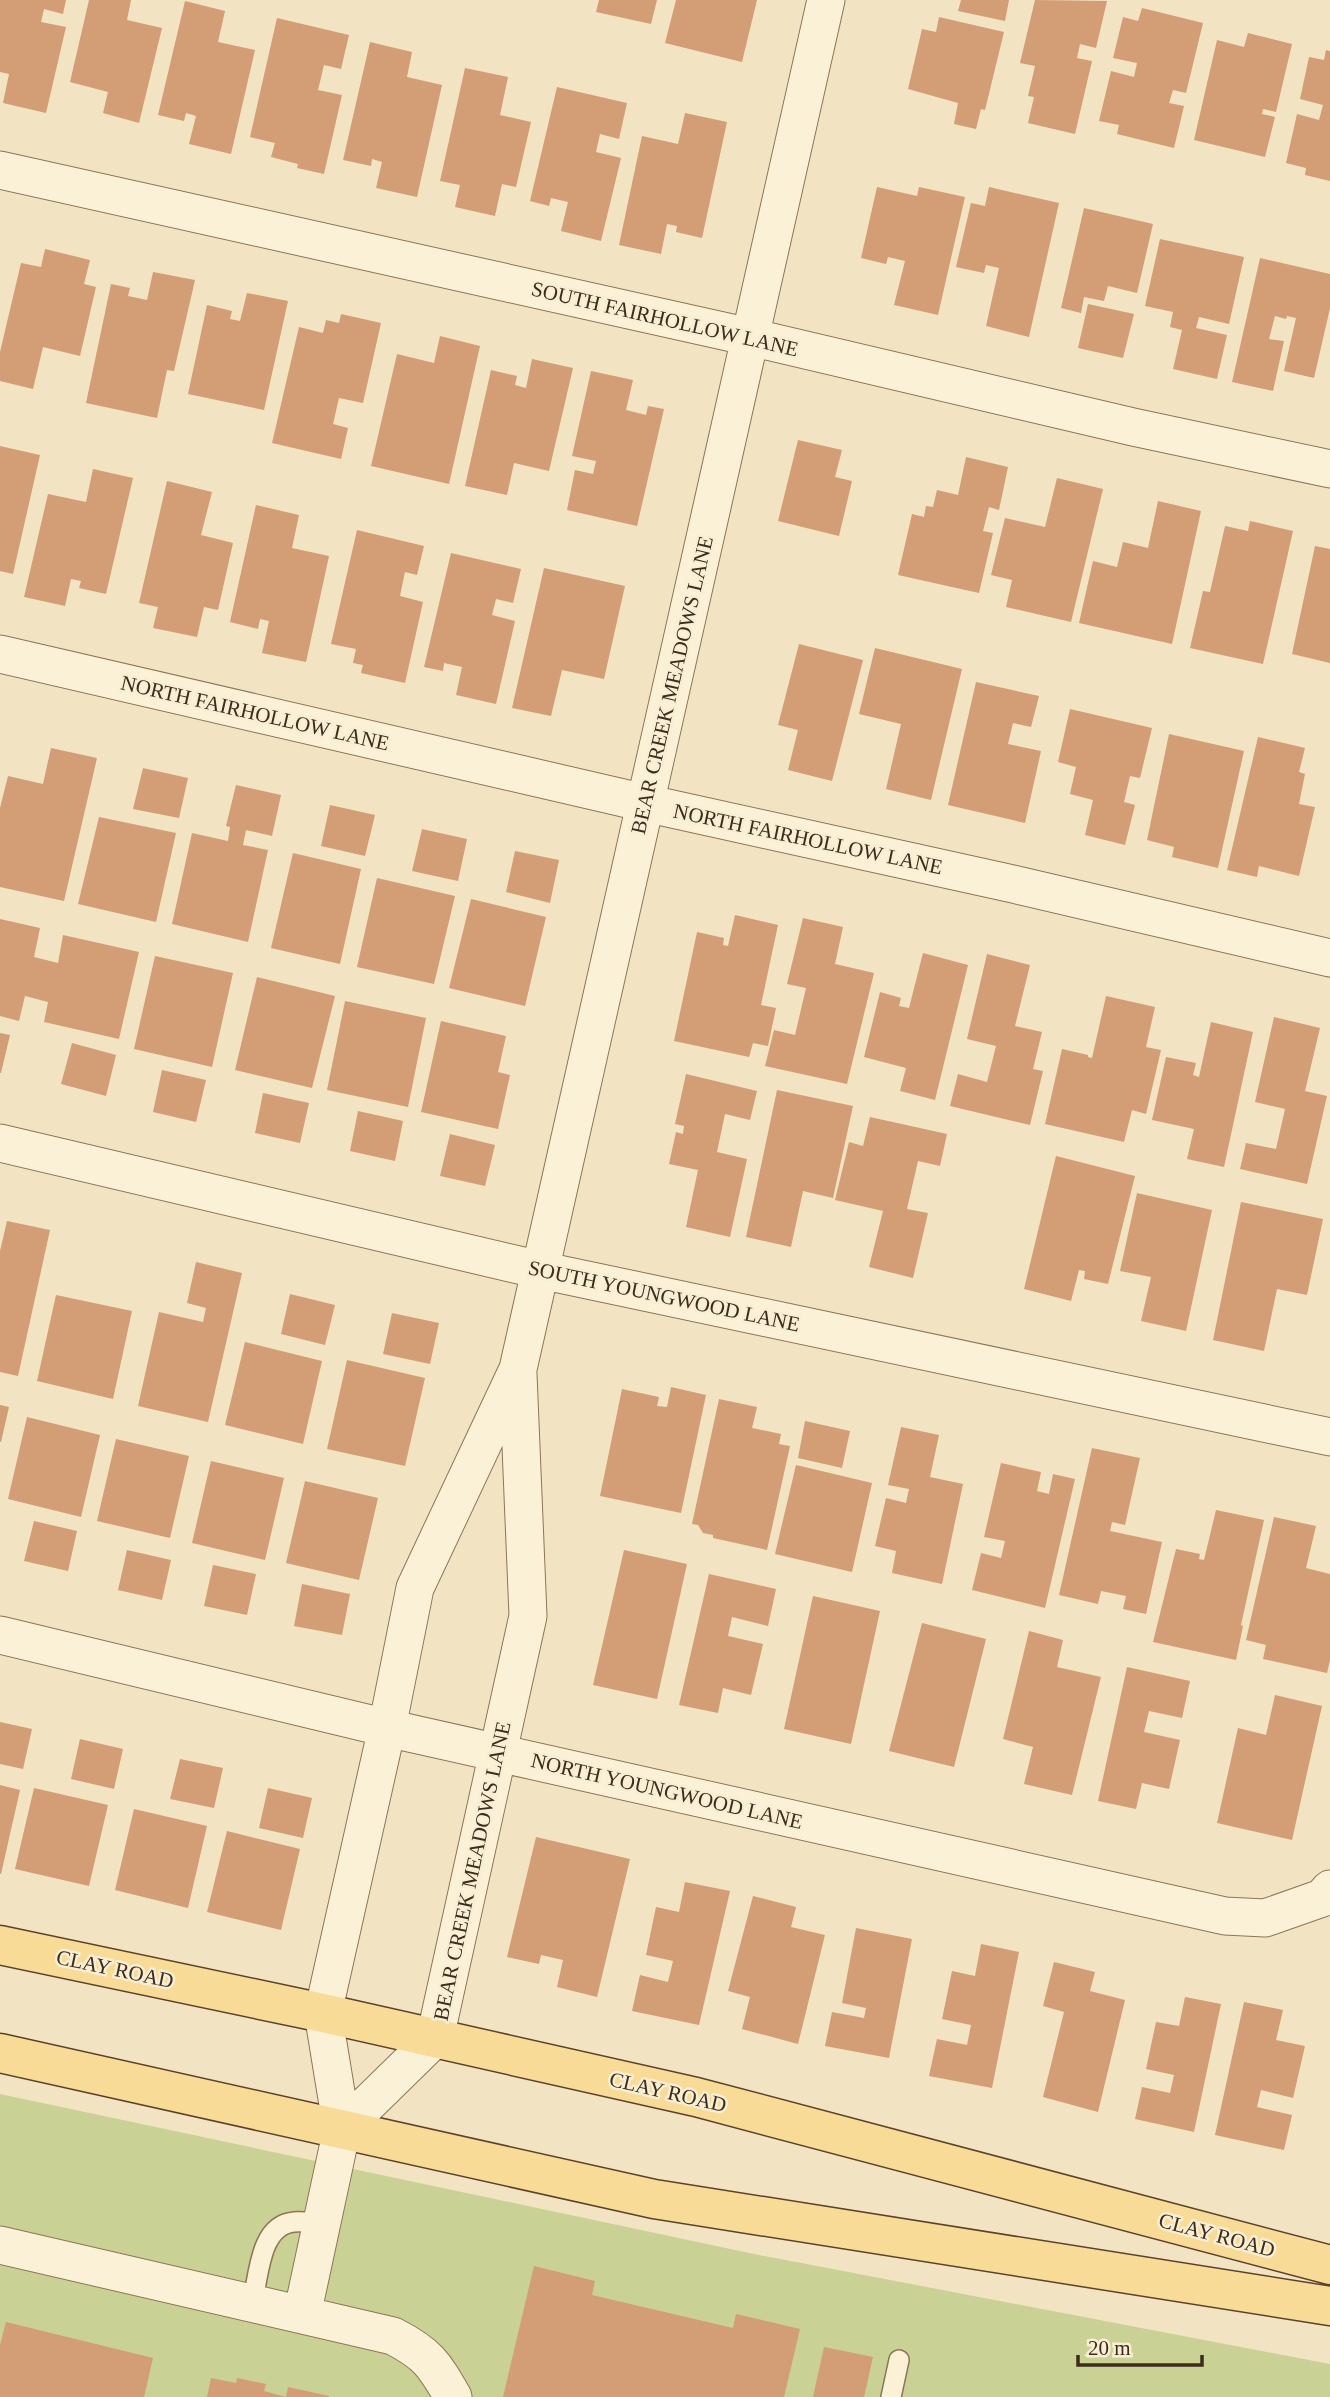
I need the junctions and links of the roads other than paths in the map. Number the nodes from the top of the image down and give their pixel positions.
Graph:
1 (826, 0) edge
2 (0, 170) edge
3 (750, 337) junction
4 (1330, 469) edge
5 (0, 654) edge
6 (645, 803) junction
7 (1330, 958) edge
8 (0, 1143) edge
9 (540, 1270) junction
10 (518, 1369) junction
11 (1330, 1437) edge
12 (0, 1635) edge
13 (387, 1728) junction
14 (497, 1753) junction
15 (1330, 1889) edge
16 (0, 1945) edge
17 (323, 2012) junction
18 (435, 2038) junction
19 (0, 2053) edge
20 (342, 2129) junction
21 (322, 2224) junction
22 (0, 2245) edge
23 (1330, 2264) edge
24 (252, 2304) junction
25 (1330, 2306) edge
26 (302, 2315) junction
27 (900, 2360) dead end
28 (453, 2397) edge
29 (891, 2397) edge

1 - 3 street, BEAR CREEK MEADOWS LANE
2 - 3 street, SOUTH FAIRHOLLOW LANE
3 - 4 street, SOUTH FAIRHOLLOW LANE
3 - 6 street, BEAR CREEK MEADOWS LANE
5 - 6 street, NORTH FAIRHOLLOW LANE
6 - 7 street, NORTH FAIRHOLLOW LANE
6 - 9 street, BEAR CREEK MEADOWS LANE
8 - 9 street, SOUTH YOUNGWOOD LANE
9 - 10 street, BEAR CREEK MEADOWS LANE
9 - 11 street, SOUTH YOUNGWOOD LANE
10 - 13 street, BEAR CREEK MEADOWS LANE
10 - 14 street, BEAR CREEK MEADOWS LANE
12 - 13 street, NORTH YOUNGWOOD LANE
13 - 14 street, NORTH YOUNGWOOD LANE
13 - 17 street, BEAR CREEK MEADOWS LANE
14 - 15 street, NORTH YOUNGWOOD LANE
14 - 18 street, BEAR CREEK MEADOWS LANE
16 - 17 main road, CLAY ROAD
17 - 18 main road, CLAY ROAD
17 - 20 street, BEAR CREEK MEADOWS LANE
18 - 20 street, BEAR CREEK MEADOWS LANE
18 - 23 main road, CLAY ROAD
19 - 20 main road
20 - 21 street
20 - 25 main road
21 - 24 lane
21 - 26 street
22 - 24 street
24 - 26 street
26 - 28 street
27 - 29 lane

